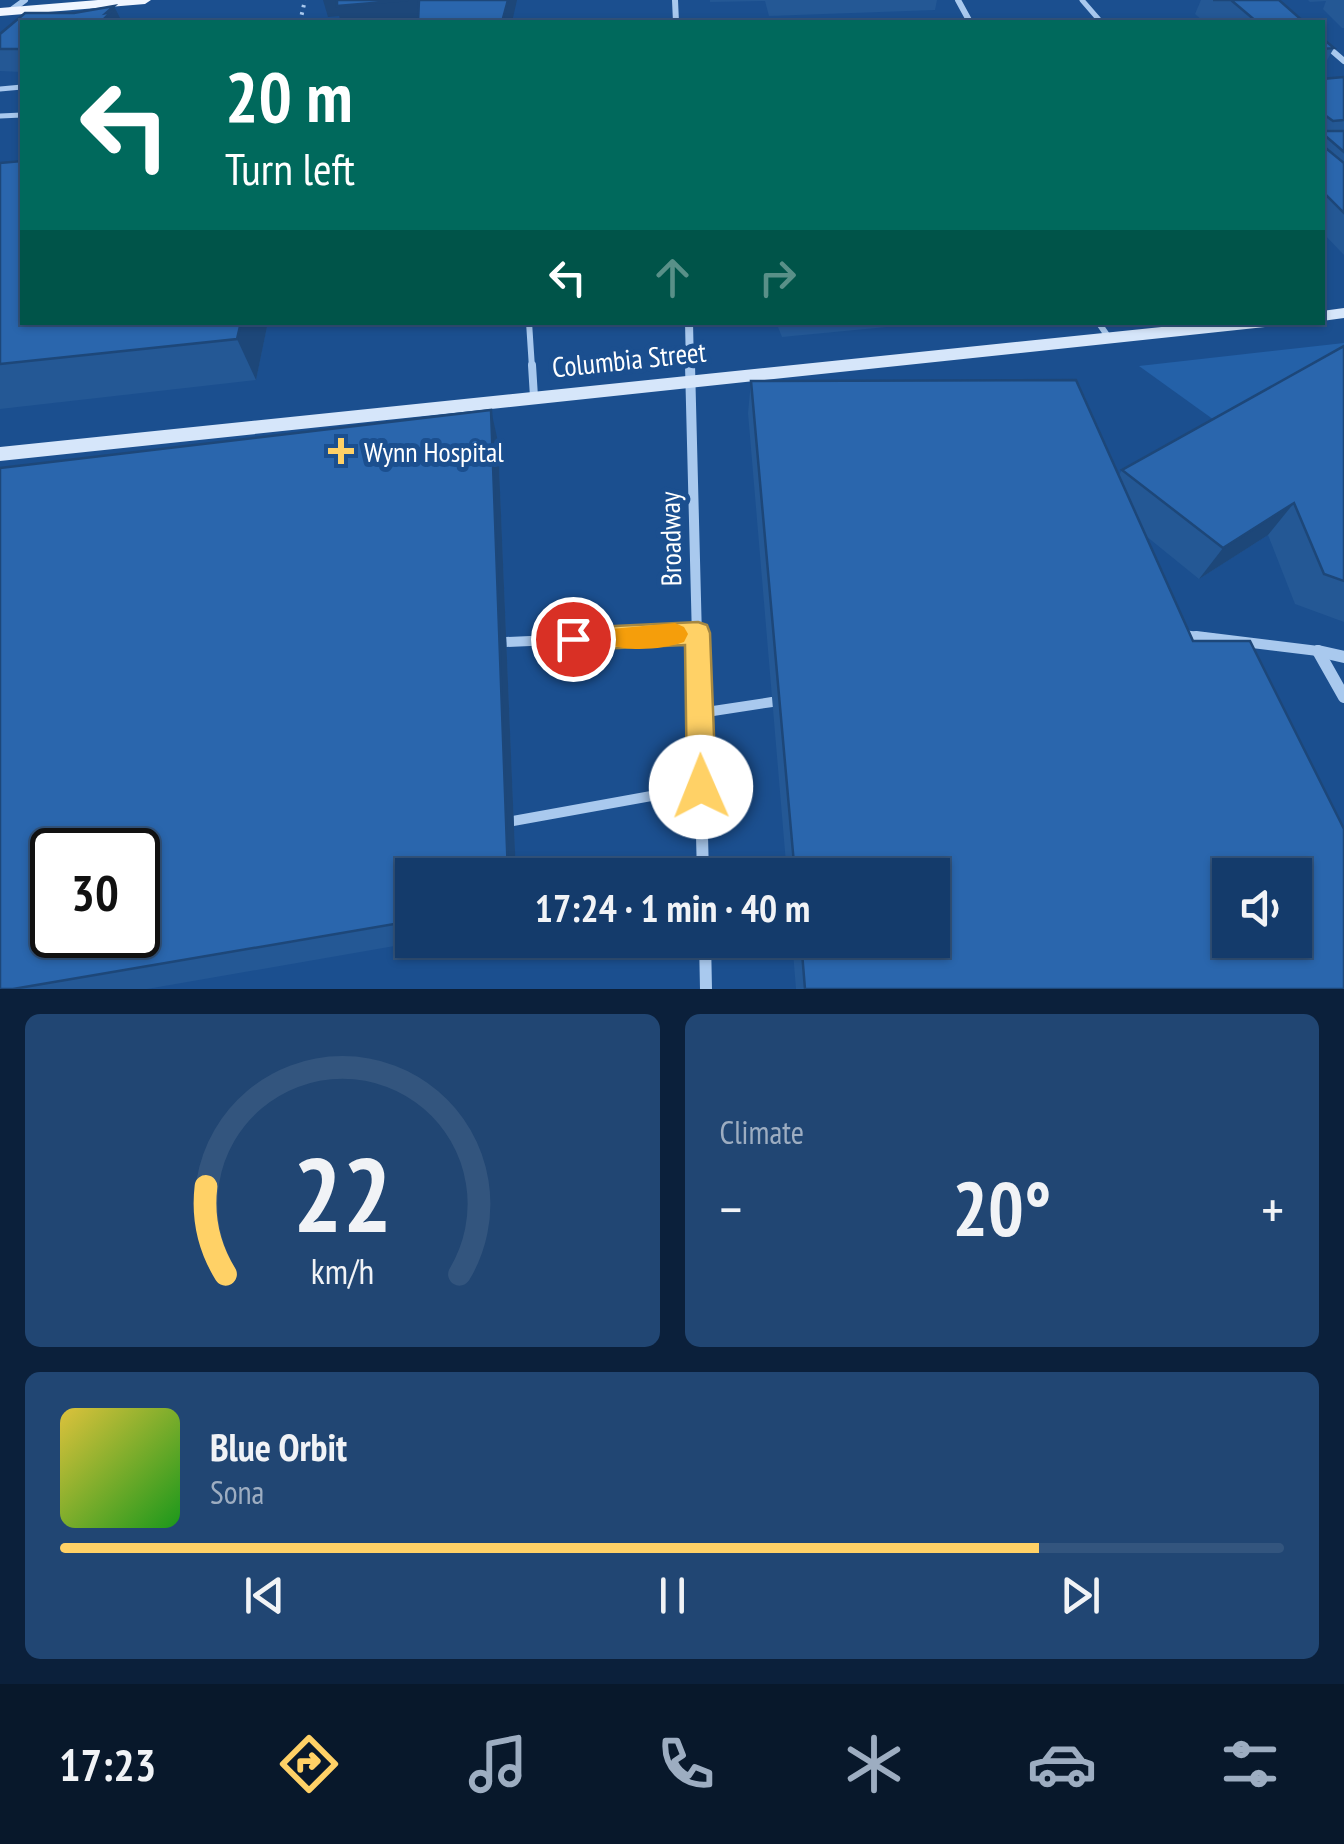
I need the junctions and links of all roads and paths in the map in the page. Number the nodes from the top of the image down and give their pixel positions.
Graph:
1 (25, 0) edge
2 (145, 0) edge
3 (1082, 0) edge
4 (2, 10) edge
5 (1100, 20) edge
6 (1325, 45) edge
7 (1344, 62) edge
8 (529, 325) edge
9 (690, 325) edge
10 (1216, 325) edge
11 (1104, 330) edge
12 (692, 380) junction
13 (534, 397) junction
14 (0, 454) edge
15 (698, 633) junction
16 (1174, 634) edge
17 (506, 642) dead end
18 (1318, 651) junction
19 (1344, 656) edge
20 (1344, 698) edge
21 (772, 702) edge
22 (700, 714) junction
23 (701, 787) junction
24 (514, 822) dead end
25 (703, 858) edge
26 (705, 958) edge
27 (706, 989) edge

1 - 4 main road
2 - 4 main road
3 - 5 lane
6 - 7 street
8 - 13 lane
9 - 12 street, Broadway
10 - 11 street, Columbia Street
11 - 12 street, Columbia Street
12 - 13 street, Columbia Street
12 - 15 street, Broadway
13 - 14 street, Columbia Street
15 - 17 lane
15 - 22 street, Broadway
16 - 18 lane
18 - 19 street
18 - 20 street
21 - 22 lane
22 - 23 street, Broadway
23 - 24 lane
23 - 25 street, Broadway
26 - 27 street

